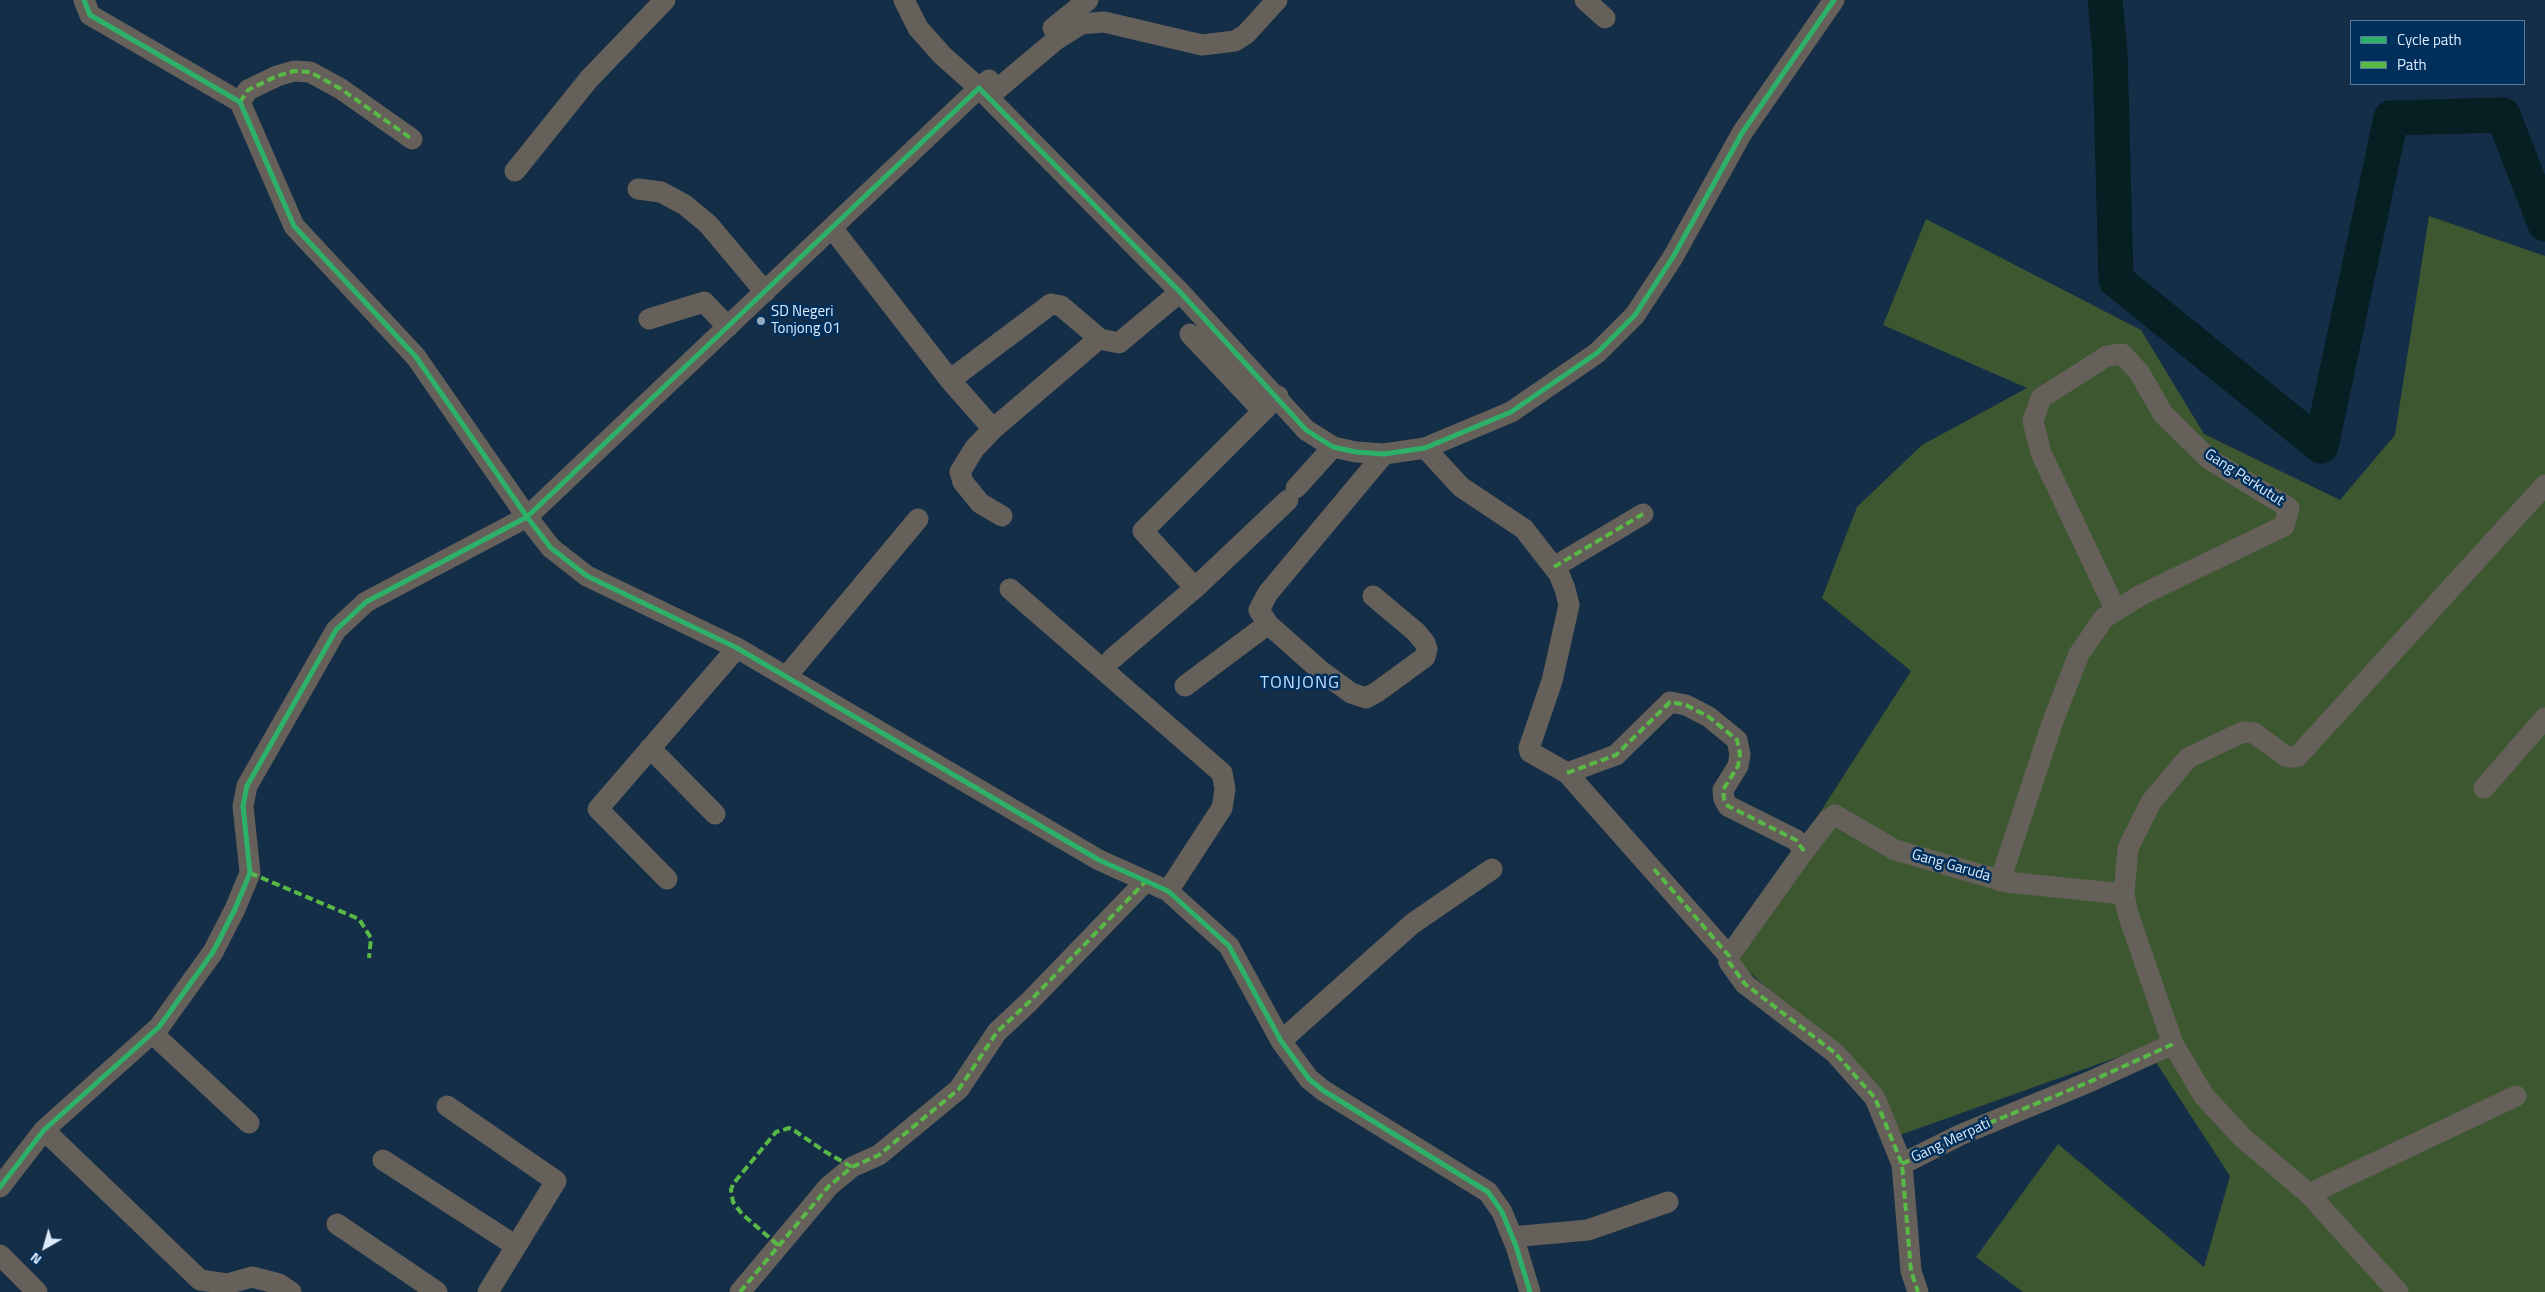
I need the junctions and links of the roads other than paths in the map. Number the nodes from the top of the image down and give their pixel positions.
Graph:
1 (84, 0) edge
2 (665, 0) edge
3 (904, 0) edge
4 (1088, 0) edge
5 (1277, 0) edge
6 (1585, 0) edge
7 (1834, 0) edge
8 (1605, 18) dead end
9 (983, 93) junction
10 (240, 102) junction
11 (412, 140) dead end
12 (515, 171) dead end
13 (638, 189) dead end
14 (832, 228) junction
15 (765, 292) junction
16 (1180, 292) junction
17 (649, 319) dead end
18 (728, 327) junction
19 (1190, 334) dead end
20 (1100, 339) junction
21 (950, 380) junction
22 (1278, 396) junction
23 (1263, 411) junction
24 (993, 429) junction
25 (1333, 447) junction
26 (1425, 448) junction
27 (1384, 454) junction
28 (2545, 485) edge
29 (1643, 514) dead end
30 (1002, 516) dead end
31 (526, 517) junction
32 (918, 520) dead end
33 (1554, 567) junction
34 (1195, 588) junction
35 (1010, 589) dead end
36 (1373, 596) dead end
37 (2116, 611) junction
38 (1268, 624) junction
39 (737, 648) junction
40 (1112, 659) dead end
41 (786, 677) junction
42 (1185, 686) dead end
43 (2545, 718) edge
44 (650, 748) junction
45 (1567, 773) junction
46 (2484, 788) dead end
47 (715, 814) dead end
48 (1804, 851) junction
49 (1492, 869) dead end
50 (667, 879) dead end
51 (1146, 880) junction
52 (2000, 881) junction
53 (1168, 891) junction
54 (2124, 894) junction
55 (1729, 956) junction
56 (152, 1033) junction
57 (1281, 1041) junction
58 (2173, 1044) junction
59 (2516, 1096) dead end
60 (447, 1106) dead end
61 (249, 1123) dead end
62 (44, 1130) junction
63 (383, 1160) dead end
64 (1902, 1164) junction
65 (0, 1187) edge
66 (2309, 1194) junction
67 (1668, 1202) dead end
68 (337, 1224) dead end
69 (1512, 1236) junction
70 (516, 1246) junction
71 (0, 1255) edge
72 (37, 1292) edge
73 (291, 1292) edge
74 (437, 1292) edge
75 (488, 1292) edge
76 (740, 1292) edge
77 (1530, 1292) edge
78 (1918, 1292) edge
79 (2398, 1292) edge

1 - 10 street
2 - 12 street
3 - 9 street
4 - 9 street
5 - 9 street
6 - 8 street
7 - 26 street
9 - 14 street
9 - 16 street
10 - 11 street
10 - 31 street
13 - 15 street
14 - 15 street
14 - 21 street
15 - 18 street
16 - 20 street
16 - 22 street
17 - 18 street
18 - 31 street
19 - 23 street
20 - 21 street
20 - 24 street
21 - 24 street
22 - 23 street
22 - 25 street
23 - 34 street
24 - 30 street
25 - 27 street
25 - 34 street
26 - 27 street
26 - 33 street
27 - 38 street
28 - 54 street
29 - 33 street
31 - 39 street
31 - 56 street
32 - 41 street
33 - 45 street
34 - 40 street
35 - 53 street
36 - 38 street
37 - 37 street, Gang Perkutut
37 - 52 street, Gang Perkutut
38 - 42 street
39 - 41 street
39 - 44 street
41 - 51 street
43 - 46 street
44 - 47 street
44 - 50 street
45 - 48 street
45 - 55 street, Gang Merpati
48 - 52 street, Gang Garuda
48 - 55 street, Gang Garuda
49 - 57 street
51 - 53 street
51 - 76 street
52 - 54 street, Gang Garuda
53 - 57 street
54 - 58 street
55 - 64 street, Gang Merpati
56 - 61 street
56 - 62 street
57 - 69 street
58 - 64 street, Gang Merpati
58 - 66 street
59 - 66 street
60 - 70 street
62 - 65 street
62 - 73 street
63 - 70 street
64 - 78 street
66 - 79 street
67 - 69 street
68 - 74 street
69 - 77 street
70 - 75 street
71 - 72 street

